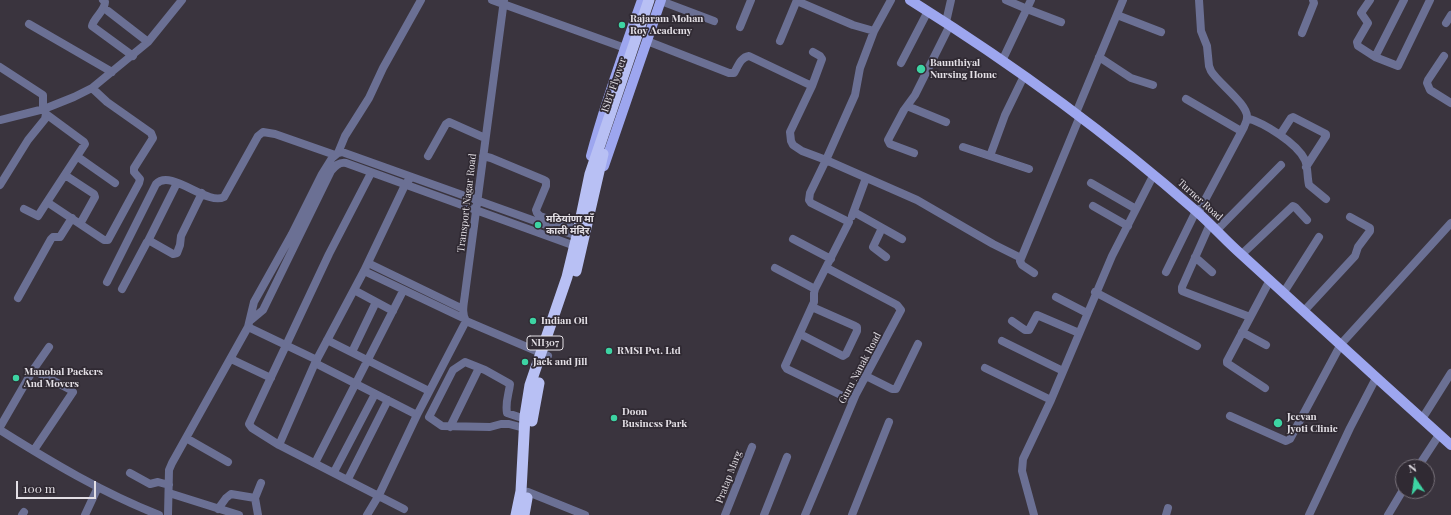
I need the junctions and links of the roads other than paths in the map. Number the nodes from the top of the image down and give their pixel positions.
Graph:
1 (103, 0) edge
2 (182, 0) edge
3 (420, 0) edge
4 (492, 0) edge
5 (642, 0) edge
6 (657, 0) edge
7 (751, 0) edge
8 (797, 0) edge
9 (891, 0) edge
10 (910, 0) edge
11 (952, 0) edge
12 (1006, 0) edge
13 (1031, 0) edge
14 (1123, 0) edge
15 (1199, 0) edge
16 (1370, 0) edge
17 (1404, 0) edge
18 (1430, 0) edge
19 (1314, 1) edge
20 (503, 2) edge
21 (1027, 9) junction
22 (108, 11) dead end
23 (928, 11) junction
24 (1117, 15) junction
25 (1451, 15) edge
26 (714, 21) dead end
27 (1061, 22) dead end
28 (1446, 23) dead end
29 (29, 24) dead end
30 (948, 24) junction
31 (740, 27) dead end
32 (874, 31) junction
33 (1161, 32) dead end
34 (1302, 33) dead end
35 (647, 41) junction
36 (780, 41) dead end
37 (148, 42) junction
38 (625, 48) junction
39 (813, 52) dead end
40 (133, 56) junction
41 (1444, 56) dead end
42 (1099, 57) junction
43 (1375, 58) junction
44 (1002, 61) junction
45 (901, 63) dead end
46 (0, 67) edge
47 (112, 72) junction
48 (1024, 76) junction
49 (1154, 85) dead end
50 (812, 86) junction
51 (92, 88) junction
52 (1186, 99) dead end
53 (1451, 103) edge
54 (907, 106) junction
55 (45, 111) junction
56 (1078, 114) junction
57 (1248, 118) junction
58 (0, 120) edge
59 (946, 122) dead end
60 (1240, 132) junction
61 (1280, 135) junction
62 (485, 138) junction
63 (963, 148) dead end
64 (914, 153) dead end
65 (336, 154) junction
66 (428, 156) dead end
67 (483, 156) junction
68 (990, 156) junction
69 (78, 157) junction
70 (826, 160) junction
71 (340, 163) junction
72 (1281, 165) dead end
73 (1306, 167) junction
74 (1029, 169) dead end
75 (371, 172) junction
76 (65, 175) junction
77 (594, 176) junction
78 (1154, 176) junction
79 (410, 177) junction
80 (866, 178) junction
81 (1091, 182) dead end
82 (177, 183) junction
83 (115, 184) dead end
84 (0, 185) edge
85 (405, 185) junction
86 (202, 193) junction
87 (1326, 198) dead end
88 (477, 201) junction
89 (47, 202) junction
90 (1093, 206) dead end
91 (24, 209) dead end
92 (1136, 209) junction
93 (476, 210) junction
94 (854, 212) junction
95 (1197, 212) junction
96 (535, 217) junction
97 (1350, 217) dead end
98 (72, 218) junction
99 (1307, 220) dead end
100 (849, 222) junction
101 (1451, 223) edge
102 (80, 224) junction
103 (1128, 226) junction
104 (1213, 227) junction
105 (882, 228) junction
106 (1319, 236) dead end
107 (577, 237) junction
108 (793, 239) dead end
109 (902, 239) dead end
110 (292, 240) junction
111 (148, 241) junction
112 (1241, 255) junction
113 (886, 257) dead end
114 (1195, 257) junction
115 (1021, 258) junction
116 (831, 259) junction
117 (368, 263) junction
118 (775, 268) dead end
119 (827, 268) junction
120 (364, 271) junction
121 (1166, 272) dead end
122 (1212, 272) dead end
123 (1034, 273) dead end
124 (1270, 280) junction
125 (107, 282) dead end
126 (122, 289) dead end
127 (815, 289) junction
128 (354, 290) junction
129 (403, 291) junction
130 (1095, 292) junction
131 (1284, 292) junction
132 (1056, 297) dead end
133 (18, 298) dead end
134 (376, 302) junction
135 (812, 307) junction
136 (463, 309) junction
137 (393, 311) junction
138 (1304, 311) junction
139 (1087, 312) junction
140 (1250, 317) junction
141 (466, 320) junction
142 (1012, 321) dead end
143 (249, 324) junction
144 (1242, 332) junction
145 (800, 334) junction
146 (1079, 334) junction
147 (327, 340) junction
148 (1002, 341) dead end
149 (286, 344) junction
150 (918, 344) dead end
151 (1341, 344) junction
152 (1266, 345) dead end
153 (1197, 346) dead end
154 (49, 347) dead end
155 (352, 352) junction
156 (545, 355) junction
157 (231, 359) junction
158 (368, 360) junction
159 (316, 362) junction
160 (479, 368) junction
161 (985, 368) dead end
162 (33, 370) junction
163 (1063, 371) junction
164 (1451, 373) edge
165 (866, 376) junction
166 (272, 378) junction
167 (1376, 378) junction
168 (356, 383) junction
169 (1265, 388) dead end
170 (430, 391) junction
171 (375, 394) junction
172 (388, 400) junction
173 (1051, 400) junction
174 (853, 401) junction
175 (507, 413) junction
176 (417, 415) junction
177 (1230, 416) dead end
178 (1422, 420) junction
179 (889, 422) dead end
180 (501, 424) junction
181 (524, 424) junction
182 (450, 426) junction
183 (1, 431) edge
184 (1439, 435) junction
185 (186, 438) junction
186 (279, 445) junction
187 (1451, 445) edge
188 (752, 447) dead end
189 (34, 450) junction
190 (787, 457) dead end
191 (1423, 459) edge
192 (228, 462) dead end
193 (315, 463) junction
194 (334, 472) junction
195 (130, 473) dead end
196 (348, 479) junction
197 (261, 483) dead end
198 (98, 487) junction
199 (169, 489) junction
200 (528, 492) junction
201 (379, 496) junction
202 (255, 498) junction
203 (1398, 499) edge
204 (218, 509) junction
205 (404, 509) dead end
206 (575, 513) edge
207 (84, 515) edge
208 (159, 515) edge
209 (168, 515) edge
210 (239, 515) edge
211 (258, 515) edge
212 (368, 515) edge
213 (516, 515) edge
214 (524, 515) edge
215 (585, 515) edge
216 (725, 515) edge
217 (764, 515) edge
218 (805, 515) edge
219 (852, 515) edge
220 (1034, 515) edge
221 (1309, 515) edge
222 (1388, 515) edge

1 - 40 street
2 - 37 street
3 - 65 street
4 - 20 street
5 - 38 main road
6 - 26 street
6 - 35 main road
6 - 77 highway, ISBT Flyover / NH307
7 - 31 street
8 - 32 street
8 - 36 street
9 - 32 street
10 - 23 main road, Turner Road
11 - 30 street
12 - 21 street
13 - 21 street
14 - 24 street
15 - 57 street
16 - 43 street
17 - 43 street
18 - 43 street
19 - 34 street
20 - 38 street
20 - 62 street, Transport Nagar Road
21 - 27 street
21 - 44 street
22 - 37 street
23 - 30 main road, Turner Road
23 - 45 street
24 - 33 street
24 - 42 street
25 - 28 street
29 - 47 street
30 - 44 main road, Turner Road
30 - 54 street
32 - 70 street
35 - 50 street
35 - 77 main road
37 - 40 street
38 - 77 main road
39 - 50 street
40 - 47 street
41 - 53 street
42 - 49 street
42 - 56 street
44 - 48 main road, Turner Road
46 - 55 street
47 - 51 street
48 - 56 main road, Turner Road
48 - 68 street
50 - 70 street
51 - 55 street
51 - 102 street
52 - 60 street
54 - 59 street
54 - 64 street
55 - 58 street
55 - 69 street
55 - 84 street
56 - 78 main road, Turner Road
56 - 115 street
57 - 60 street
57 - 61 street
60 - 95 street
61 - 73 street
61 - 73 street
62 - 66 street
62 - 67 street, Transport Nagar Road
63 - 68 street
65 - 71 street
65 - 79 street
65 - 86 street
65 - 110 street
67 - 88 street, Transport Nagar Road
67 - 96 street
68 - 74 street
69 - 76 street
69 - 83 street
70 - 80 street
70 - 100 street
71 - 75 street
71 - 110 street
72 - 104 street
73 - 87 street
75 - 85 street
75 - 149 street
76 - 89 street
76 - 102 street
77 - 107 highway, NH307
77 - 156 highway, NH307
78 - 92 street
78 - 95 main road, Turner Road
79 - 85 street
79 - 88 street
80 - 94 street
80 - 115 street
81 - 92 street
82 - 86 street
82 - 111 street
82 - 125 street
85 - 93 street
85 - 117 street
86 - 111 street
88 - 93 street, Transport Nagar Road
88 - 96 street
89 - 91 street
89 - 98 street
90 - 103 street
92 - 103 street
93 - 107 street
93 - 136 street, Transport Nagar Road
94 - 100 street
94 - 105 street
95 - 104 main road, Turner Road
95 - 121 street
96 - 107 street
97 - 138 street
98 - 102 street
98 - 133 street
99 - 112 street
100 - 116 street
101 - 151 street
103 - 130 street
104 - 112 main road, Turner Road
104 - 114 street
105 - 109 street
105 - 113 street
106 - 131 street
107 - 156 highway, NH307
108 - 116 street
110 - 143 street
111 - 126 street
112 - 124 main road, Turner Road
114 - 122 street
114 - 140 street
115 - 123 street
116 - 119 street
117 - 120 street
117 - 136 street
118 - 127 street
119 - 127 street
119 - 165 street, Guru Nanak Road
120 - 128 street
120 - 129 street
124 - 131 main road, Turner Road
124 - 140 street
127 - 135 street
128 - 134 street
128 - 147 street
129 - 137 street
129 - 141 street
130 - 139 street
130 - 153 street
131 - 138 main road, Turner Road
132 - 139 street
134 - 137 street
134 - 155 street
135 - 145 street
135 - 145 street
136 - 141 street, Transport Nagar Road
137 - 158 street
138 - 151 main road, Turner Road
139 - 146 street
140 - 144 street
141 - 156 street
141 - 170 street
142 - 146 street
143 - 149 street
143 - 157 street
144 - 152 street
144 - 169 street
145 - 174 street
146 - 163 street
147 - 155 street
147 - 159 street
148 - 163 street
149 - 159 street
149 - 166 street
150 - 165 street
151 - 167 main road, Turner Road
151 - 177 street
154 - 162 street
155 - 158 street
156 - 181 highway, NH307
156 - 200 highway, NH307
157 - 166 street
157 - 185 street
158 - 168 street
158 - 170 street
159 - 168 street
159 - 186 street
160 - 175 street
160 - 182 street
160 - 182 street
161 - 173 street
162 - 183 street
162 - 189 street
163 - 173 street
164 - 178 street
165 - 174 street, Guru Nanak Road
166 - 186 street
167 - 178 main road, Turner Road
167 - 221 street
168 - 171 street
168 - 193 street
170 - 176 street
171 - 172 street
171 - 194 street
172 - 176 street
172 - 196 street
173 - 220 street
174 - 218 street, Guru Nanak Road
175 - 180 street
175 - 181 street
176 - 201 street
178 - 184 main road, Turner Road
179 - 219 street
180 - 181 street
180 - 182 street
181 - 213 highway, NH307
183 - 189 street
184 - 187 main road, Turner Road
184 - 191 street
185 - 192 street
185 - 199 street
186 - 193 street
188 - 216 street, Pratap Marg
189 - 198 street
190 - 217 street
193 - 194 street
194 - 196 street
195 - 199 street
196 - 201 street
197 - 202 street
198 - 207 street
198 - 208 street
199 - 204 street
199 - 209 street
200 - 206 street
200 - 214 highway, NH307
201 - 205 street
201 - 212 street
202 - 204 street
202 - 211 street
203 - 222 street
204 - 210 street
206 - 215 street

